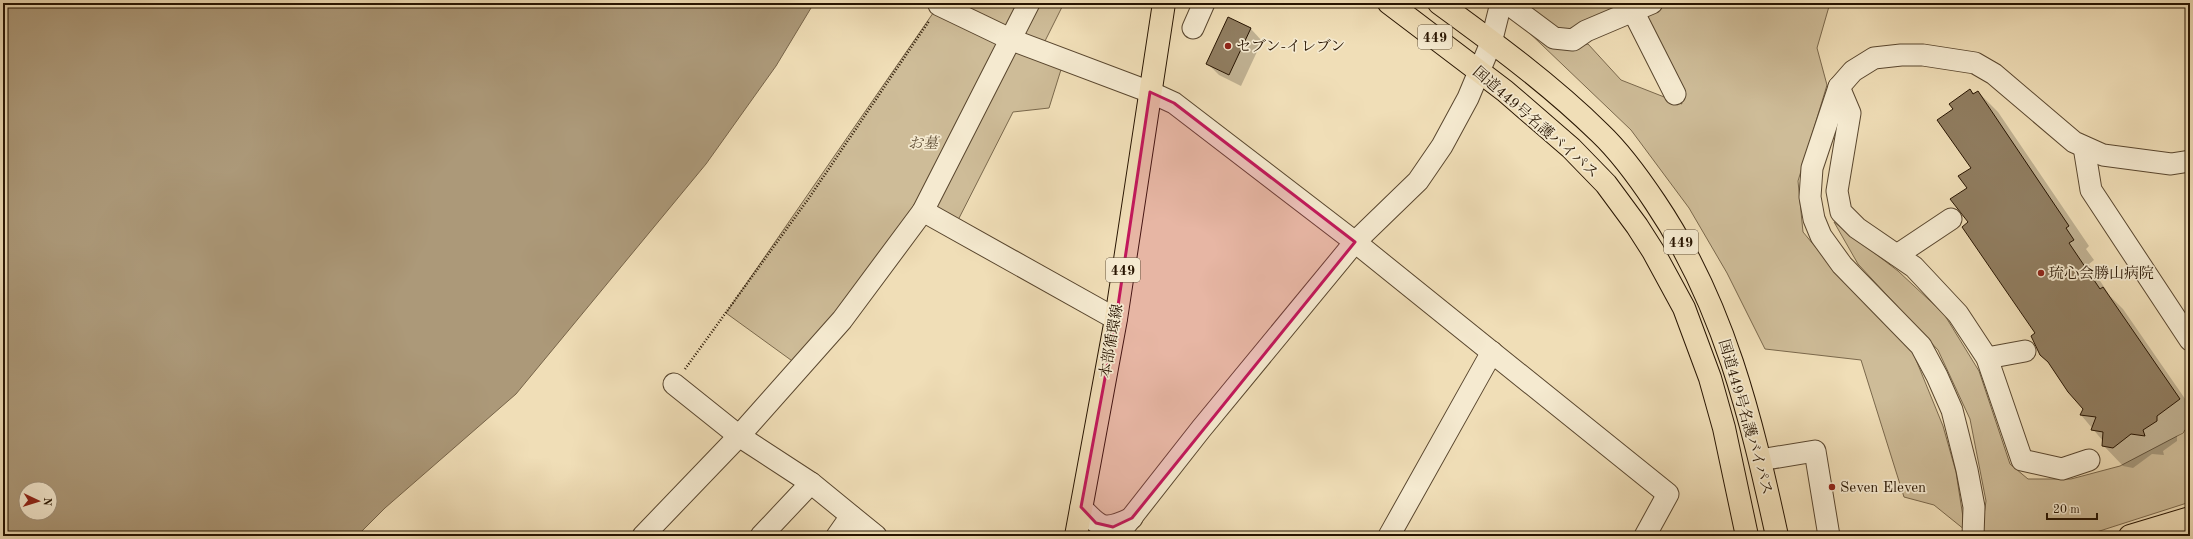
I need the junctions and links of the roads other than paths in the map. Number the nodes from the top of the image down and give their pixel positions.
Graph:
1 (1029, 3) edge
2 (1164, 3) edge
3 (1204, 3) edge
4 (1389, 3) edge
5 (1439, 3) edge
6 (1501, 3) edge
7 (1507, 3) edge
8 (1652, 3) edge
9 (939, 5) road end
10 (1633, 11) junction
11 (1193, 28) dead end
12 (1012, 40) junction
13 (1491, 43) junction
14 (1480, 71) junction
15 (1839, 87) junction
16 (1150, 92) junction
17 (1675, 94) dead end
18 (2084, 147) junction
19 (2190, 160) edge
20 (924, 211) junction
21 (1951, 219) dead end
22 (1355, 242) junction
23 (1897, 255) junction
24 (1116, 319) junction
25 (2190, 340) edge
26 (2025, 351) dead end
27 (1492, 352) junction
28 (1987, 358) junction
29 (674, 384) road end
30 (739, 436) junction
31 (1760, 460) junction
32 (2089, 460) dead end
33 (812, 483) junction
34 (1081, 507) junction
35 (851, 516) junction
36 (1132, 518) junction
37 (2190, 518) edge
38 (643, 536) edge
39 (761, 536) edge
40 (837, 536) edge
41 (876, 536) edge
42 (1076, 536) edge
43 (1117, 536) edge
44 (1390, 536) edge
45 (1644, 536) edge
46 (1747, 536) edge
47 (1777, 536) edge
48 (1829, 536) edge
49 (1973, 536) edge
50 (2130, 536) edge

1 - 12 street
2 - 16 main road, 本部循環線 / 449
3 - 11 street
4 - 14 main road, 国道449号名護バイパス / 449
5 - 13 main road, 国道449号名護バイパス / 449
6 - 13 street
7 - 10 street
8 - 10 street
9 - 12 street
10 - 17 street
12 - 16 street
12 - 20 street
13 - 14 street
13 - 31 main road, 国道449号名護バイパス / 449
14 - 22 street
14 - 46 main road, 国道449号名護バイパス / 449
15 - 18 street
15 - 23 street
15 - 49 street
16 - 22 street
16 - 24 main road, 本部循環線 / 449
18 - 19 street
18 - 25 street
20 - 24 street
20 - 30 street
21 - 23 street
22 - 27 street
22 - 36 street
23 - 28 street
24 - 34 main road, 本部循環線 / 449
26 - 28 street
27 - 44 street
27 - 45 street
28 - 32 street
29 - 30 street
30 - 33 street
30 - 38 street
31 - 47 main road, 国道449号名護バイパス / 449
31 - 48 street
33 - 35 street
33 - 39 street
34 - 36 street
34 - 42 main road, 本部循環線 / 449
35 - 40 street
35 - 41 street
36 - 43 street
37 - 50 main road

